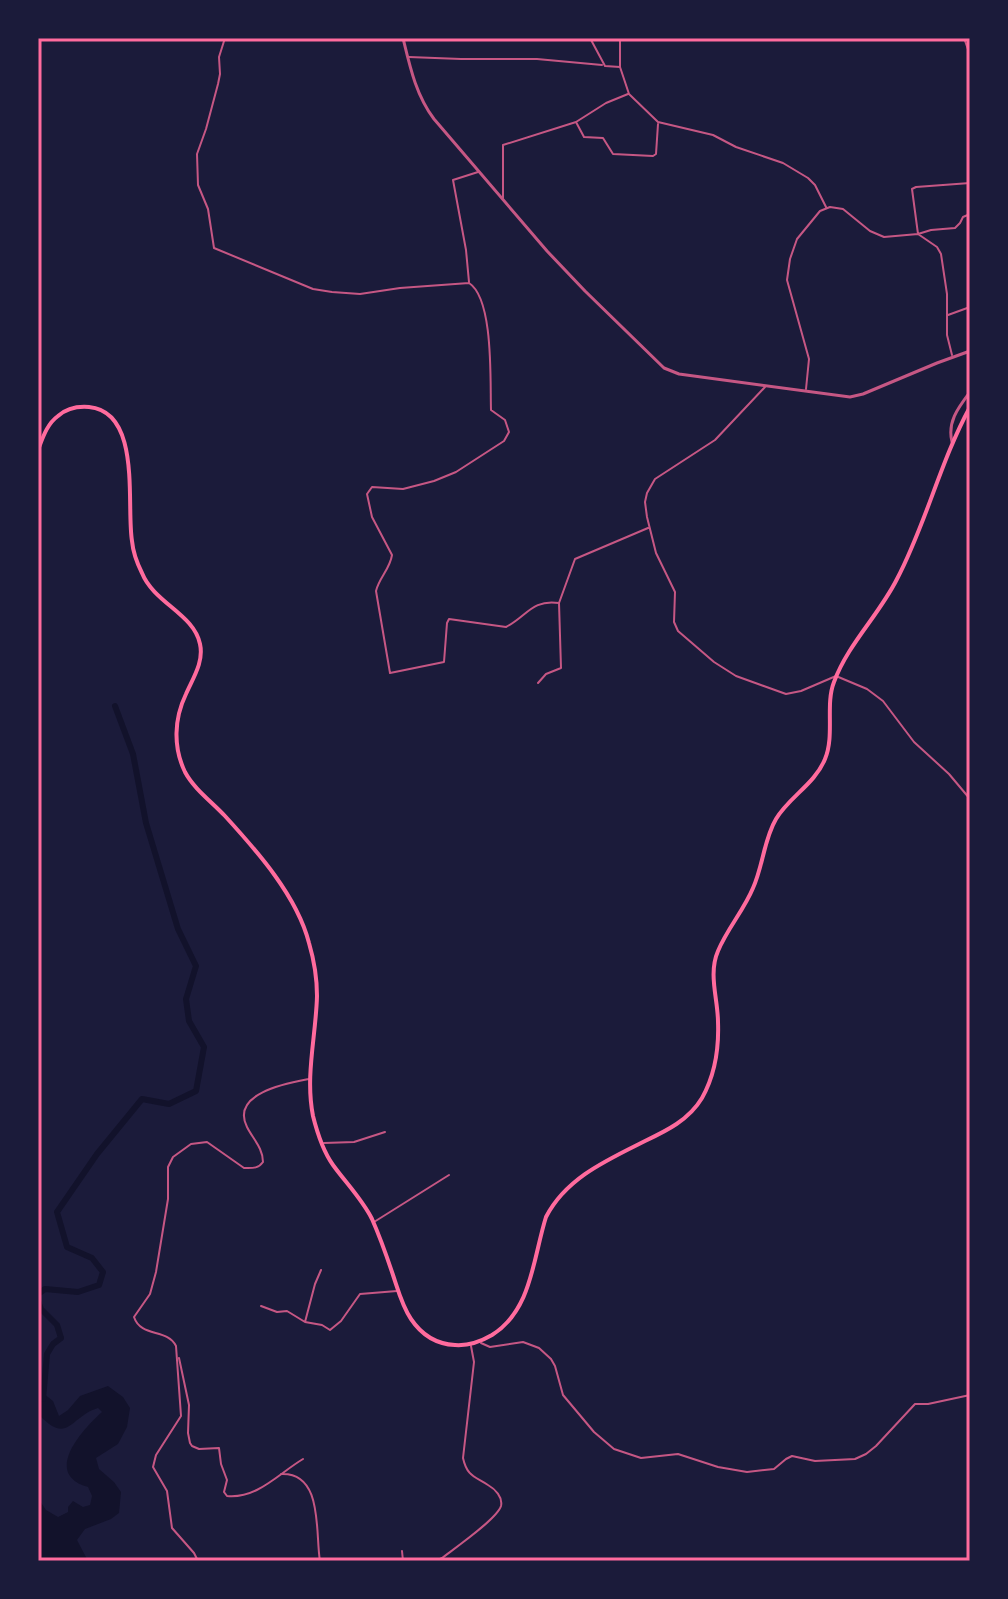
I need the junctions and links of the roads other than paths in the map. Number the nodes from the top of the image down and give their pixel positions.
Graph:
1 (225, 38) edge
2 (403, 38) edge
3 (590, 38) edge
4 (620, 38) edge
5 (964, 38) edge
6 (970, 55) edge
7 (408, 57) junction
8 (605, 66) junction
9 (620, 67) junction
10 (629, 94) junction
11 (576, 122) junction
12 (658, 122) junction
13 (480, 172) junction
14 (970, 183) edge
15 (503, 198) junction
16 (826, 207) junction
17 (970, 214) edge
18 (918, 234) junction
19 (469, 283) junction
20 (970, 307) edge
21 (947, 315) junction
22 (970, 351) edge
23 (953, 357) junction
24 (767, 385) junction
25 (806, 391) junction
26 (970, 392) edge
27 (970, 407) edge
28 (952, 443) junction
29 (38, 450) edge
30 (649, 528) junction
31 (559, 603) junction
32 (836, 676) junction
33 (538, 683) dead end
34 (970, 799) edge
35 (309, 1079) junction
36 (385, 1132) dead end
37 (323, 1144) junction
38 (449, 1175) dead end
39 (373, 1222) junction
40 (321, 1270) dead end
41 (398, 1291) junction
42 (261, 1306) dead end
43 (305, 1322) junction
44 (480, 1342) junction
45 (470, 1344) junction
46 (177, 1353) junction
47 (970, 1395) edge
48 (303, 1459) dead end
49 (280, 1474) junction
50 (402, 1551) dead end
51 (443, 1559) edge
52 (198, 1561) edge
53 (320, 1561) edge
54 (403, 1561) edge
55 (436, 1561) edge

1 - 19 street
2 - 7 street
3 - 8 street
4 - 9 street
5 - 6 street
7 - 8 street
7 - 13 street
8 - 9 street
9 - 10 street
10 - 11 street
10 - 12 street
11 - 12 street
11 - 15 street
12 - 16 street
13 - 15 street
13 - 19 street
14 - 18 street
15 - 24 street
16 - 18 street
16 - 25 street
17 - 18 street
18 - 21 street
19 - 31 street
20 - 21 street
21 - 23 street
22 - 23 street
23 - 25 street
24 - 25 street
24 - 30 street
26 - 28 street
27 - 28 main road
28 - 32 main road
29 - 35 main road
30 - 31 street
30 - 32 street
31 - 33 street
32 - 34 street
32 - 44 main road
35 - 37 main road
35 - 46 street
36 - 37 street
37 - 39 main road
38 - 39 street
39 - 41 main road
40 - 43 street
41 - 43 street
41 - 45 main road
42 - 43 street
44 - 45 main road
44 - 47 street
45 - 51 street
46 - 49 street
46 - 52 street
48 - 49 street
49 - 53 street
50 - 54 street
51 - 55 street

